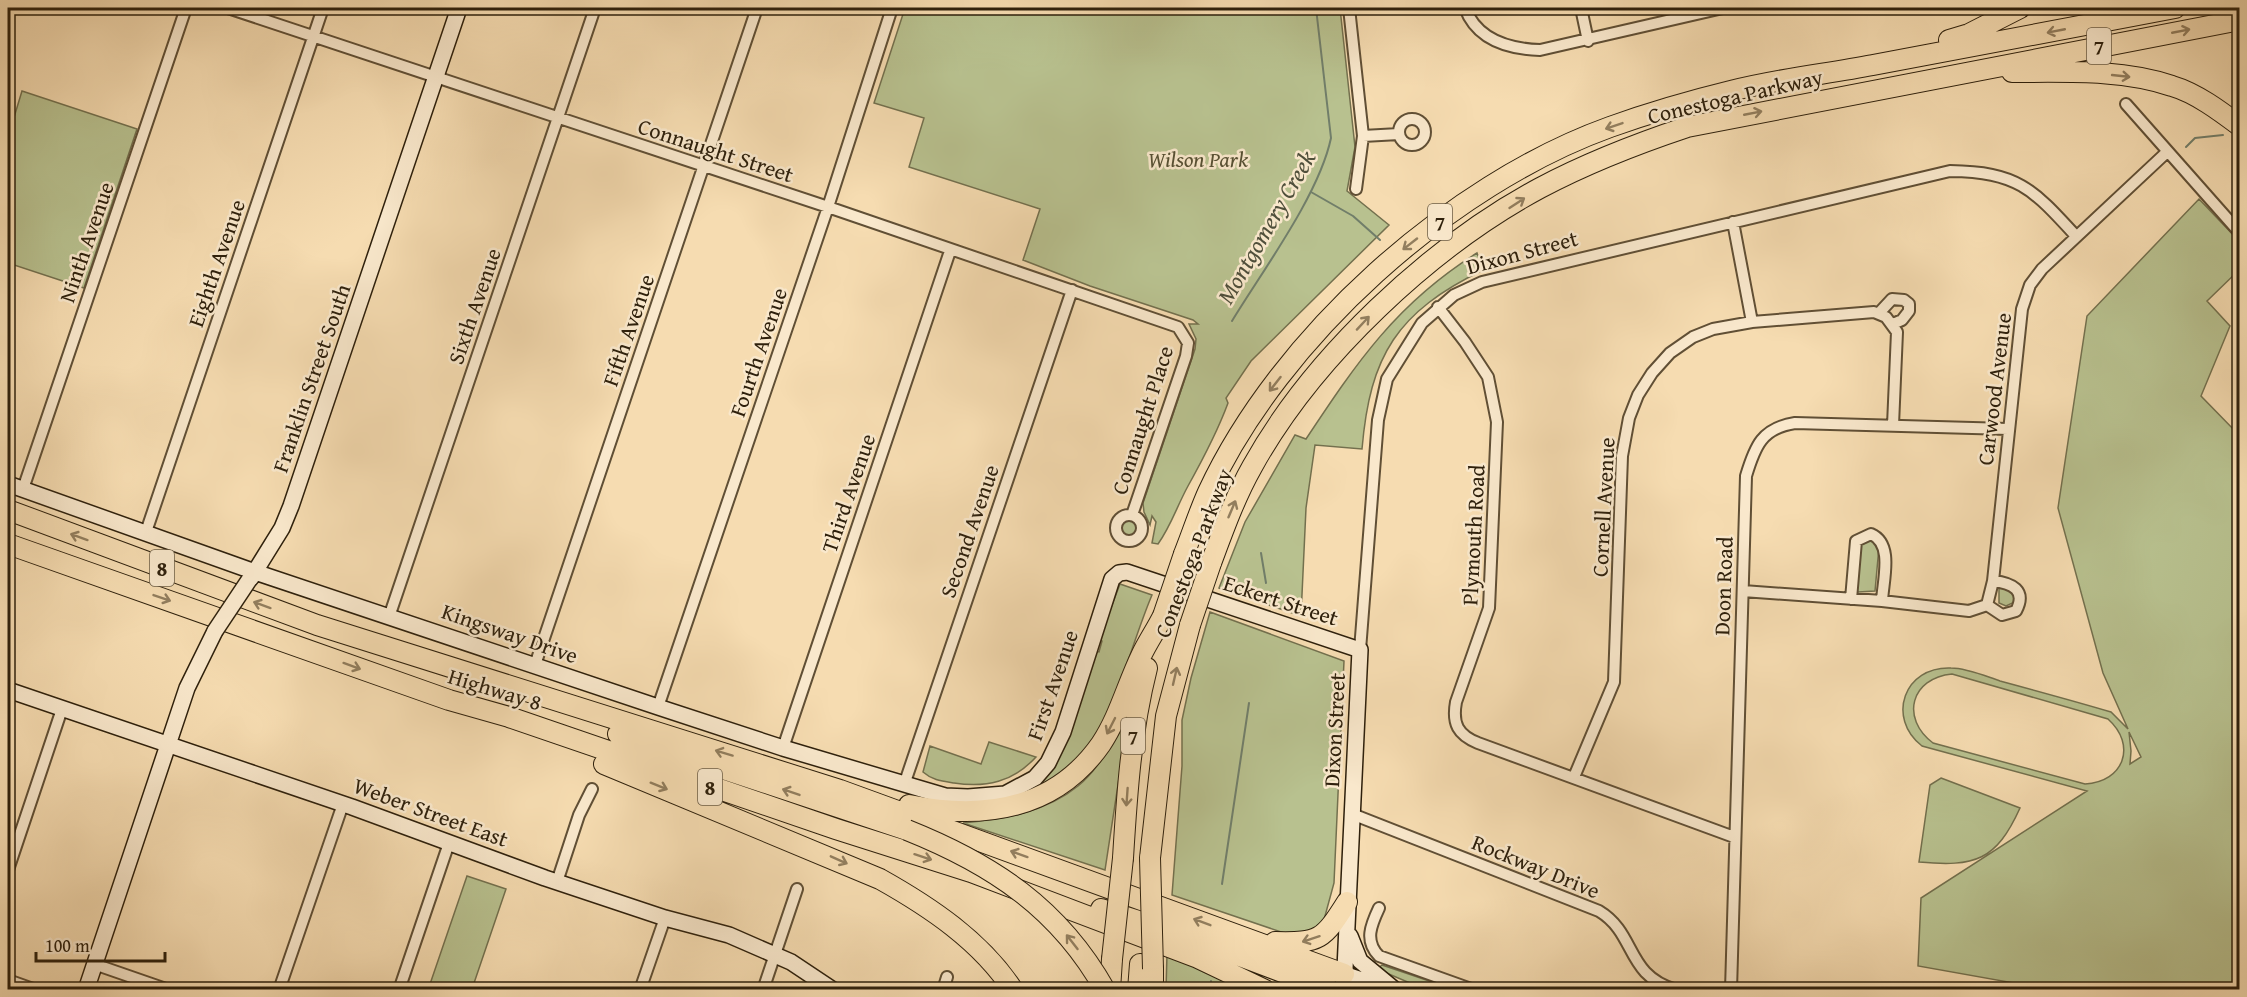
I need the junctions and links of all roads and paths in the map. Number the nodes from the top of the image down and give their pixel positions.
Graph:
1 (186, 8) edge
2 (228, 8) edge
3 (323, 8) edge
4 (459, 8) edge
5 (595, 8) edge
6 (757, 8) edge
7 (892, 8) edge
8 (1349, 8) edge
9 (1465, 8) edge
10 (1581, 8) edge
11 (1723, 8) edge
12 (2020, 8) edge
13 (2175, 8) edge
14 (2240, 20) edge
15 (313, 36) junction
16 (1588, 41) junction
17 (1834, 72) junction
18 (1958, 73) junction
19 (436, 77) junction
20 (2126, 104) dead end
21 (558, 119) junction
22 (2240, 126) edge
23 (1399, 134) dead end
24 (1363, 136) junction
25 (2167, 152) junction
26 (705, 167) junction
27 (1356, 189) dead end
28 (828, 207) junction
29 (1733, 222) junction
30 (2240, 233) edge
31 (2075, 235) junction
32 (951, 251) junction
33 (1072, 290) junction
34 (1438, 308) junction
35 (1879, 313) junction
36 (1752, 322) junction
37 (1893, 324) junction
38 (1186, 337) joint
39 (1893, 425) junction
40 (2008, 429) junction
41 (8, 484) edge
42 (23, 489) junction
43 (8, 510) edge
44 (1132, 515) dead end
45 (146, 532) junction
46 (8, 544) edge
47 (1119, 573) joint
48 (252, 576) junction
49 (1993, 581) junction
50 (1743, 591) junction
51 (1851, 599) junction
52 (1882, 601) junction
53 (1988, 605) junction
54 (1163, 616) junction
55 (389, 617) junction
56 (317, 625) junction
57 (1360, 650) junction
58 (535, 665) junction
59 (8, 690) edge
60 (449, 700) junction
61 (658, 707) junction
62 (62, 709) junction
63 (168, 744) junction
64 (783, 748) junction
65 (1574, 777) junction
66 (904, 785) junction
67 (592, 789) dead end
68 (840, 790) junction
69 (1005, 794) joint
70 (343, 804) junction
71 (1352, 814) junction
72 (1734, 837) junction
73 (449, 843) junction
74 (8, 870) edge
75 (971, 872) junction
76 (557, 882) junction
77 (797, 889) dead end
78 (1347, 902) junction
79 (1379, 908) dead end
80 (665, 918) junction
81 (1346, 922) junction
82 (1257, 942) junction
83 (775, 954) junction
84 (94, 964) junction
85 (1147, 967) junction
86 (1284, 973) junction
87 (947, 977) dead end
88 (8, 980) edge
89 (1344, 982) edge
90 (36, 990) edge
91 (86, 990) edge
92 (169, 990) edge
93 (279, 990) edge
94 (399, 990) edge
95 (640, 990) edge
96 (763, 990) edge
97 (833, 990) edge
98 (943, 990) edge
99 (1013, 990) edge
100 (1107, 990) edge
101 (1138, 990) edge
102 (1153, 990) edge
103 (1265, 990) edge
104 (1304, 990) edge
105 (1330, 990) edge
106 (1393, 990) edge
107 (1474, 990) edge
108 (1676, 990) edge
109 (1731, 990) edge

1 - 42 street, Ninth Avenue
2 - 15 street, Connaught Street
3 - 15 street, Eighth Avenue
4 - 19 street, Franklin Street South
5 - 21 street, Sixth Avenue
6 - 26 street, Fifth Avenue
7 - 28 street, Fourth Avenue
8 - 24 street
9 - 16 street
10 - 16 street
11 - 16 street
12 - 17 highway
13 -> 17 highway, Conestoga Parkway / 7
18 -> 14 highway, Conestoga Parkway / 7
15 - 19 street, Connaught Street
15 - 45 street, Eighth Avenue
17 -> 54 highway, Conestoga Parkway / 7, bridge
18 -> 22 highway
85 -> 18 highway, Conestoga Parkway / 7, bridge
19 - 21 street, Connaught Street
19 - 48 street, Franklin Street South
20 - 25 street
21 - 26 street, Connaught Street
21 - 55 street, Sixth Avenue
23 - 24 street
24 - 27 street
25 - 30 street
25 - 31 street, Carwood Avenue
26 - 28 street, Connaught Street
26 - 58 street, Fifth Avenue
28 - 32 street, Connaught Street
28 - 61 street, Fourth Avenue
29 - 31 street, Dixon Street
29 - 34 street, Dixon Street
29 - 36 street
31 - 40 street, Carwood Avenue
32 - 33 street, Connaught Street
32 - 64 street, Third Avenue
33 - 38 street, Connaught Street
33 - 66 street, Second Avenue
34 - 57 street, Dixon Street
34 - 65 street, Plymouth Road
35 - 36 street, Cornell Avenue
35 - 37 street
35 - 37 street, Cornell Avenue
36 - 65 street, Cornell Avenue
37 - 39 street
38 - 44 street, Connaught Place
39 - 40 street, Doon Road
39 - 50 street, Doon Road
40 - 49 street, Carwood Avenue
41 - 42 street, Kingsway Drive
42 - 45 street, Kingsway Drive
56 -> 43 highway, Highway 8 / 8
45 - 48 street, Kingsway Drive
46 -> 60 highway, Highway 8 / 8
47 - 57 street, Eckert Street
47 - 69 street, First Avenue
48 - 55 street, Kingsway Drive
48 - 63 street, Franklin Street South, bridge
49 - 53 street, Carwood Avenue
49 - 53 street
50 - 51 street
50 - 72 street, Doon Road
51 - 52 street
51 - 52 street
52 - 53 street
54 -> 68 highway
54 -> 100 highway, Conestoga Parkway / 7, bridge
55 - 58 street, Kingsway Drive
68 -> 56 highway, Highway 8 / 8
100 -> 56 highway, bridge
57 - 71 street, Dixon Street
58 - 61 street, Kingsway Drive
59 - 62 street, Weber Street East
60 -> 75 highway, Highway 8 / 8
60 -> 99 highway
61 - 64 street, Kingsway Drive
62 - 63 street, Weber Street East
62 - 74 street
63 - 70 street, Weber Street East
63 - 84 street, Franklin Street South
64 - 66 street, Kingsway Drive
65 - 72 street, Plymouth Road
66 - 69 street, Kingsway Drive
67 - 76 street
82 -> 68 highway
70 - 73 street, Weber Street East
70 - 93 street
71 - 78 street, Dixon Street
71 - 108 street, Rockway Drive
72 - 109 street, Doon Road
73 - 76 street, Weber Street East
73 - 94 street
75 - 86 highway
75 - 103 highway
76 - 80 street, Weber Street East
77 - 83 street
78 - 81 street, Dixon Street
78 -> 82 highway
79 - 107 street
80 - 83 street, Weber Street East
80 - 95 street
81 - 89 street, Dixon Street
81 - 106 street
82 - 89 highway
83 - 96 street
83 - 97 street, Weber Street East
84 - 91 street, Franklin Street South
84 - 92 street
85 - 101 highway, Conestoga Parkway / 7
85 - 102 highway
86 - 104 highway
86 - 105 highway
87 - 98 street
88 - 90 street
89 - 106 street

